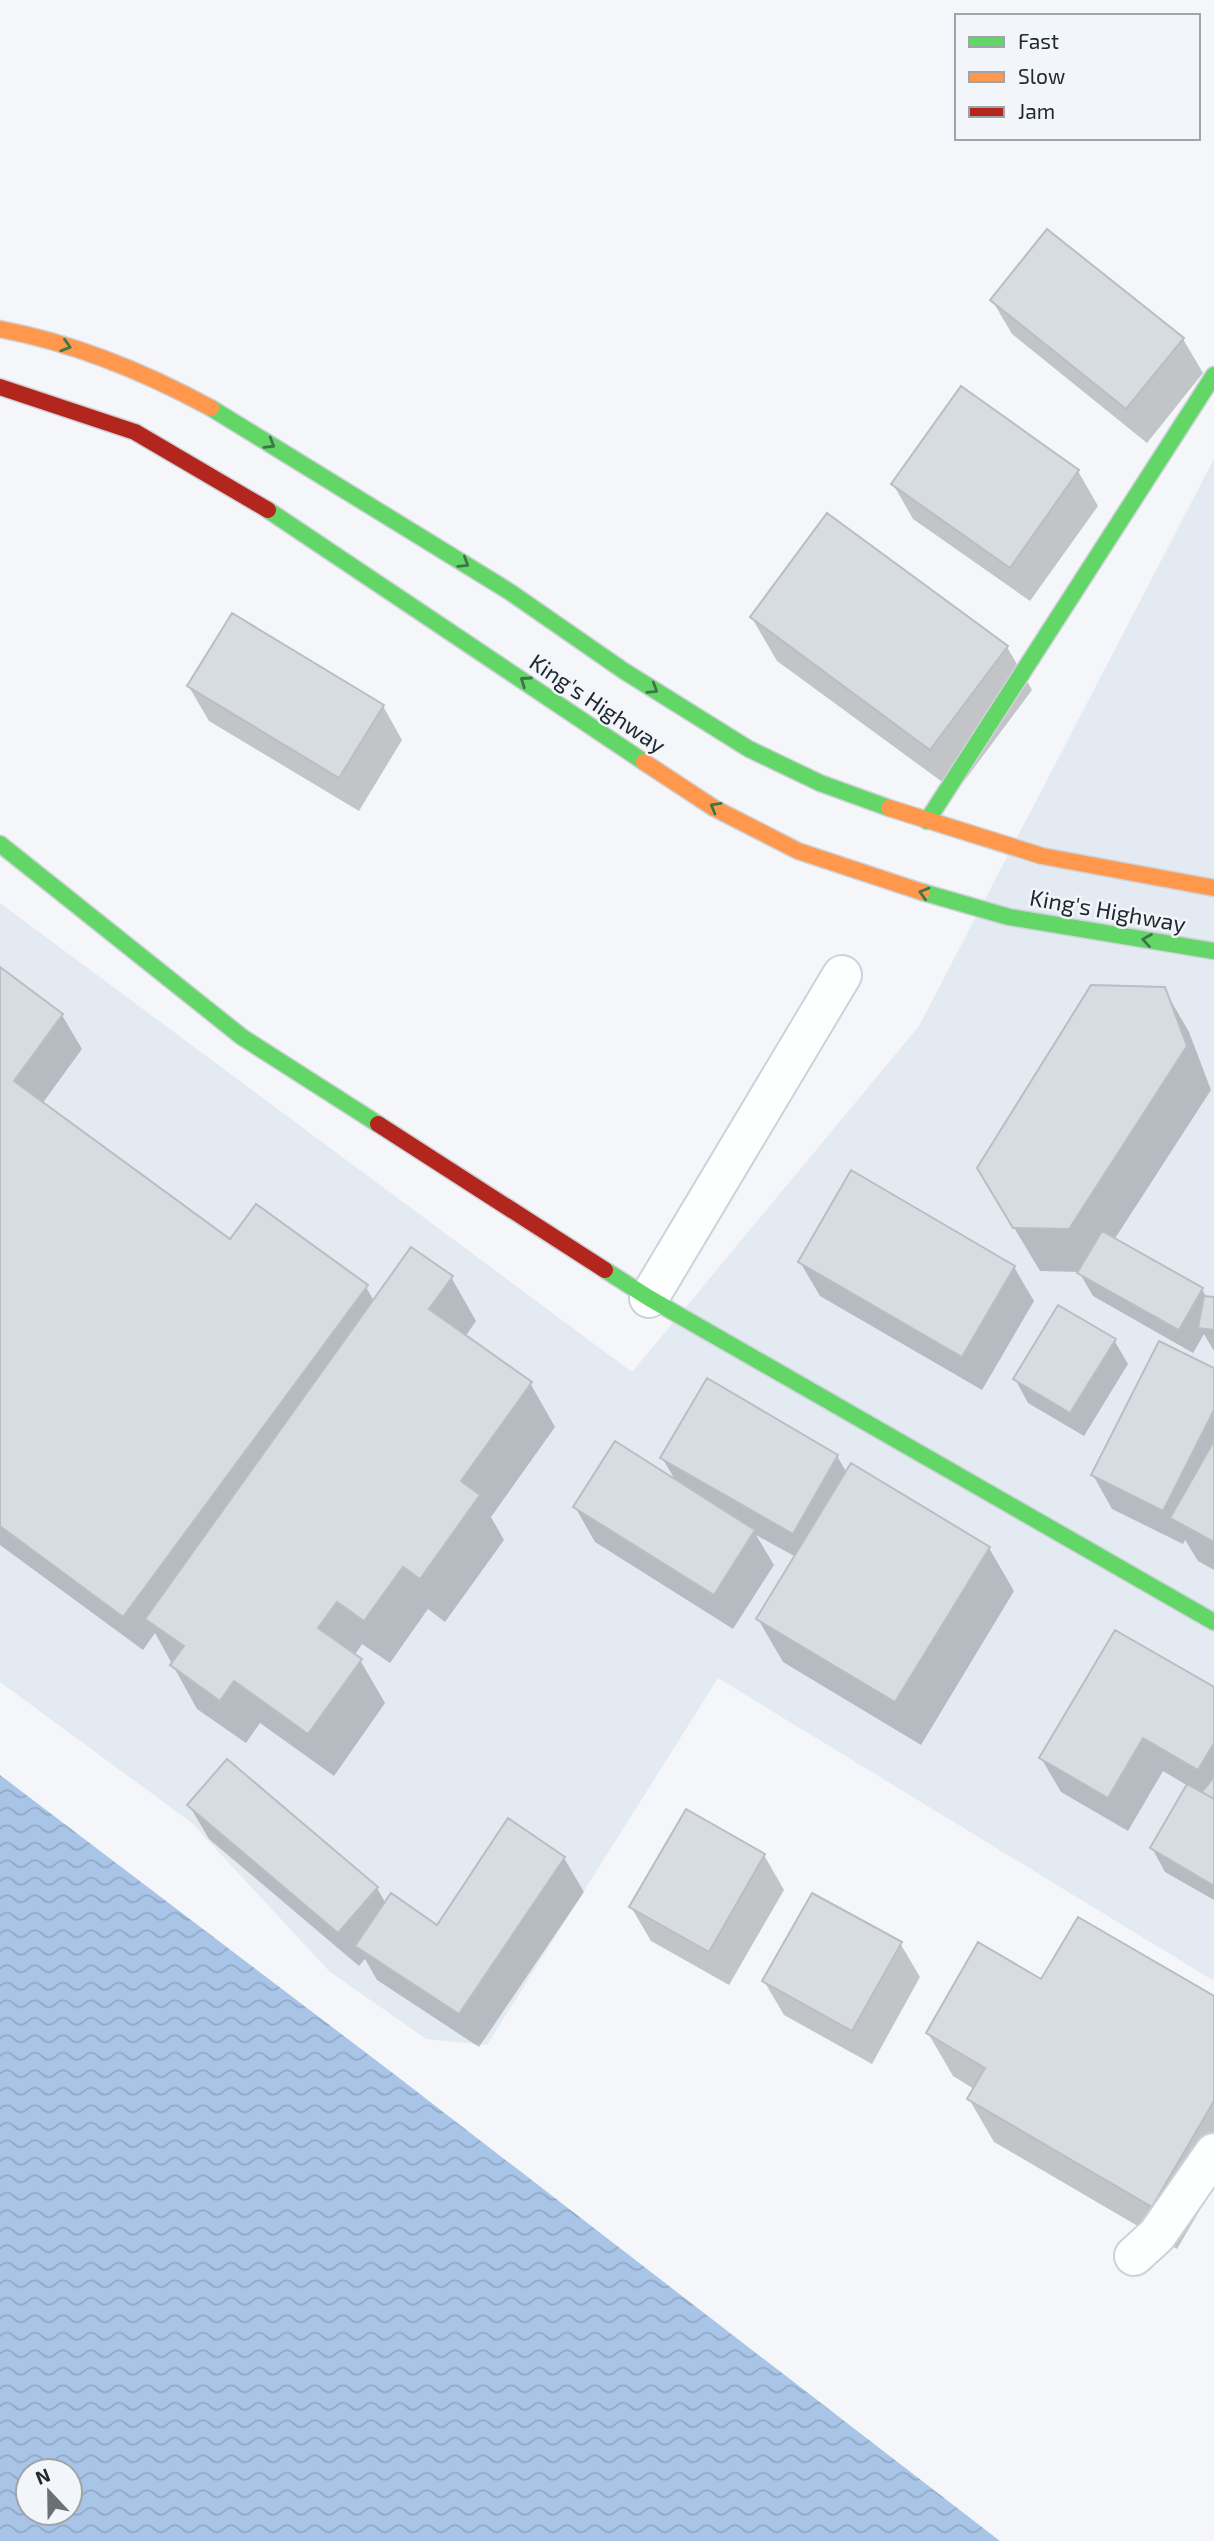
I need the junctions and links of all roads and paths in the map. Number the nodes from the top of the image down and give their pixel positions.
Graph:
1 (0, 329) edge
2 (1214, 375) edge
3 (0, 387) edge
4 (927, 821) junction
5 (0, 844) edge
6 (1214, 888) edge
7 (1214, 951) edge
8 (842, 975) dead end
9 (649, 1298) junction
10 (1214, 1622) edge
11 (1214, 2154) edge
12 (1134, 2256) dead end

1 -> 4 main road, King's Highway
2 - 4 main road
7 -> 3 main road, King's Highway
4 - 6 main road, King's Highway
5 - 9 main road
8 - 9 street
9 - 10 main road
11 - 12 street

